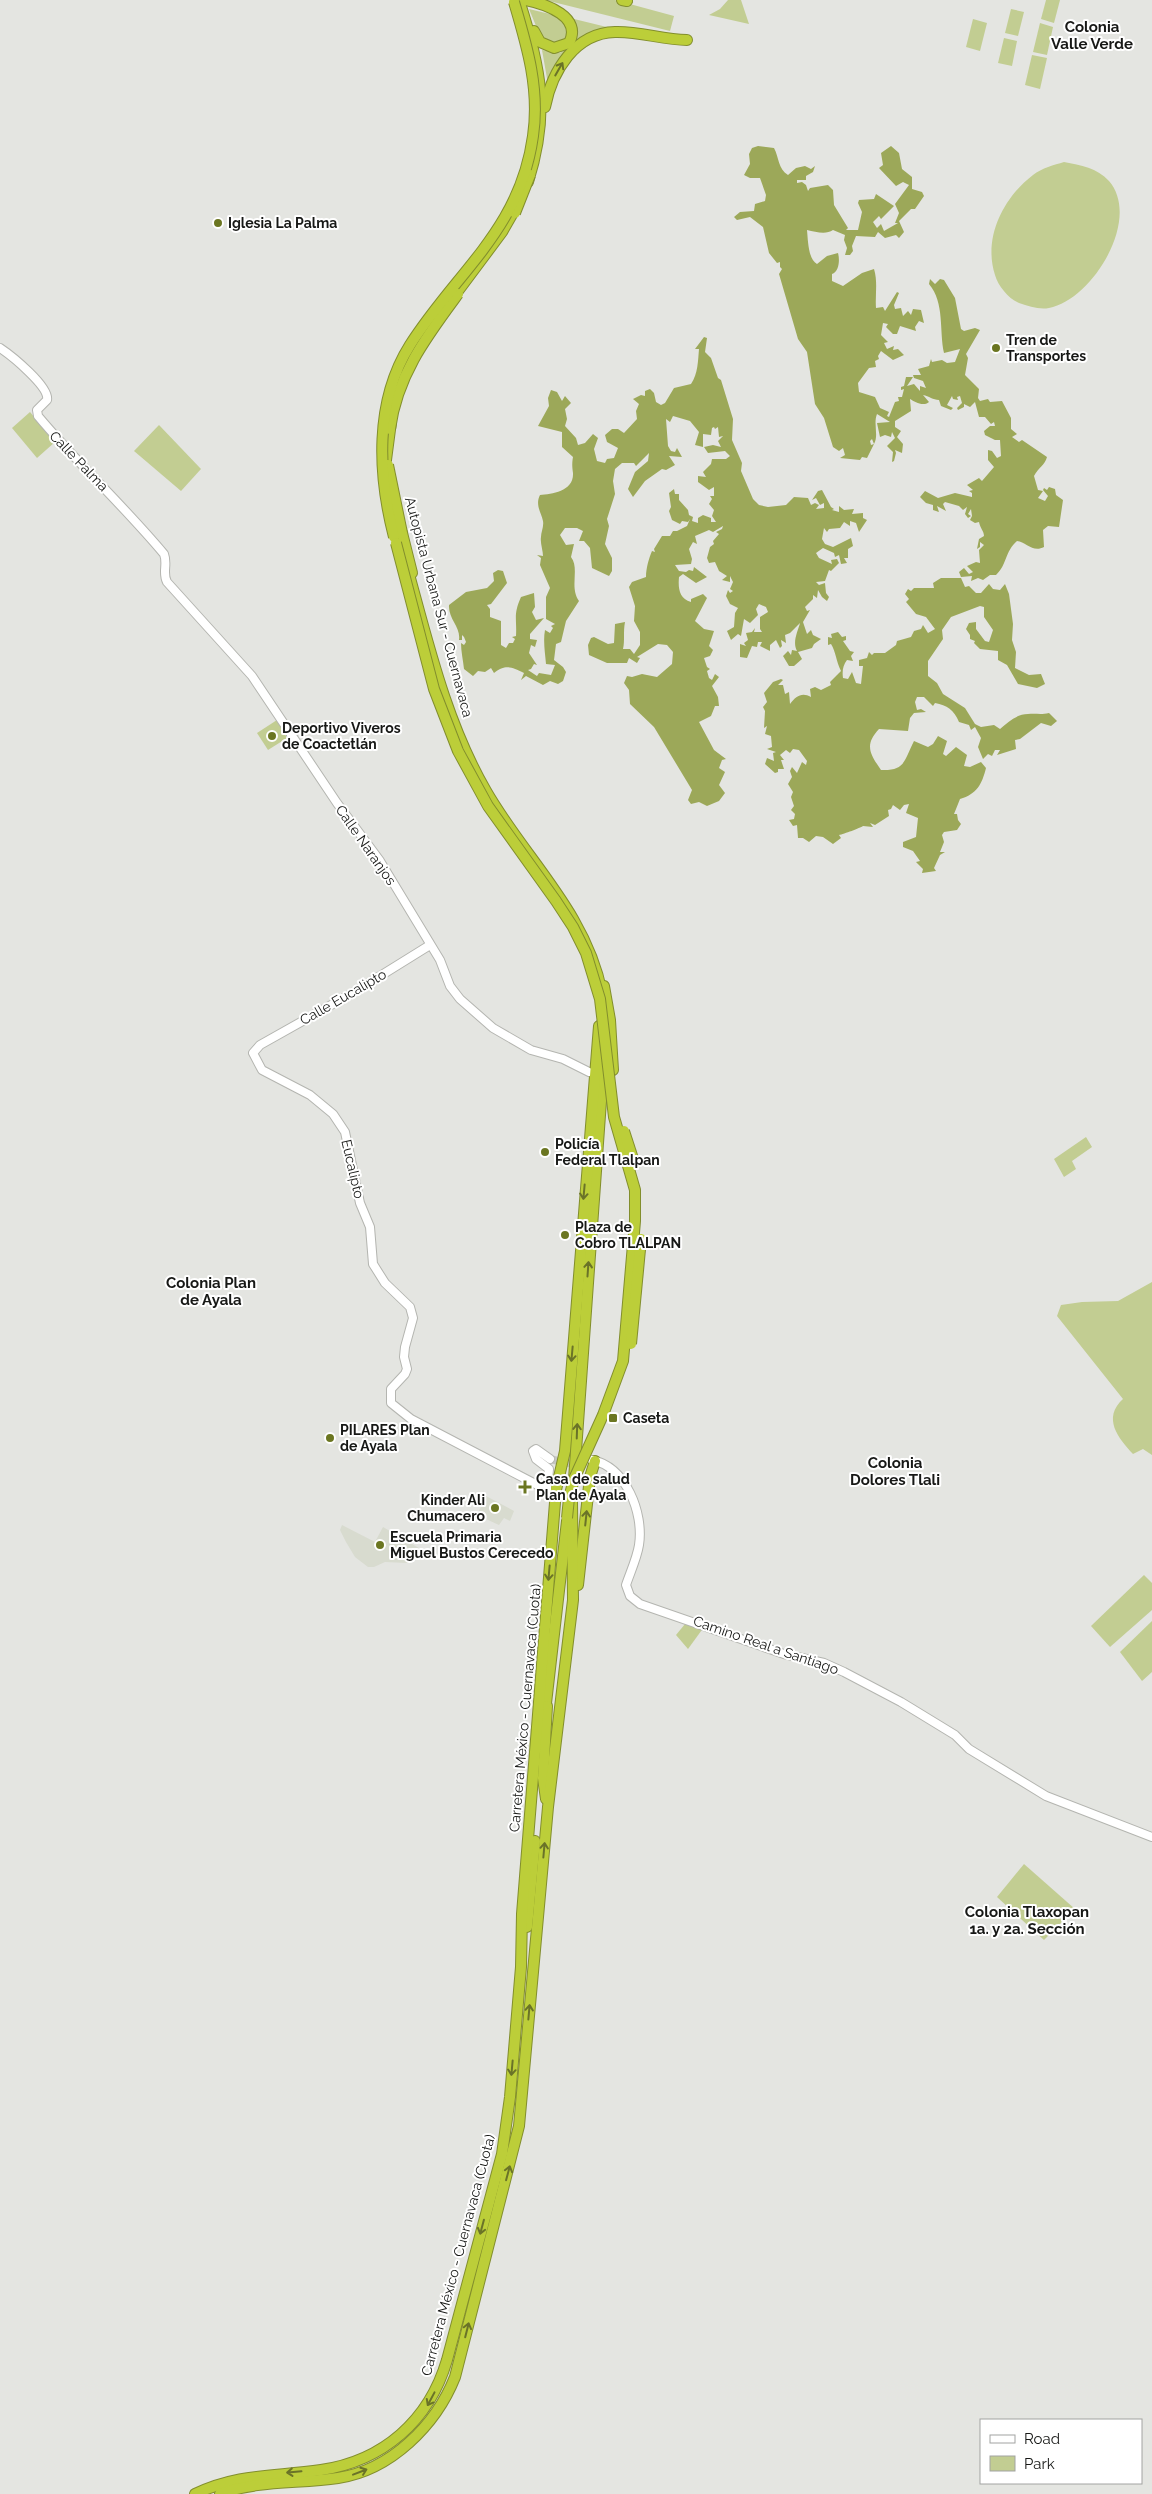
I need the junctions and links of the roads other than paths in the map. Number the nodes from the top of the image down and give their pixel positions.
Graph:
1 (509, 0) edge
2 (522, 2) edge
3 (688, 40) dead end
4 (540, 132) junction
5 (0, 348) edge
6 (167, 582) joint
7 (430, 945) junction
8 (255, 1049) joint
9 (589, 1072) dead end
10 (550, 1459) tunnel mouth
11 (593, 1461) joint
12 (577, 1480) junction
13 (573, 1600) junction
14 (569, 1638) junction
15 (554, 1650) junction
16 (548, 1807) junction
17 (1152, 1837) edge
18 (521, 1967) junction
19 (195, 2494) edge
20 (220, 2494) edge

1 -> 18 highway, Carretera México - Cuernavaca (Cuota)
2 - 2 highway
2 - 4 highway, Carretera México - Cuernavaca (Cuota)
2 - 12 highway, Autopista Urbana Sur - Cuernavaca, bridge
4 -> 3 highway
13 -> 4 highway, Carretera México - Cuernavaca (Cuota)
5 - 6 street, Calle Palma
6 - 7 street, Calle Naranjos
7 - 8 street, Calle Eucalipto
7 - 9 street, Calle Naranjos
8 - 10 street, Eucalipto
13 -> 11 highway
11 - 17 street, Camino Real a Santiago
12 - 15 highway
12 - 18 highway, bridge
13 - 14 highway, Carretera México - Cuernavaca (Cuota)
14 - 15 highway
14 - 16 highway, Carretera México - Cuernavaca (Cuota)
15 - 16 highway
20 -> 16 highway, Carretera México - Cuernavaca (Cuota)
18 -> 19 highway, Carretera México - Cuernavaca (Cuota)

